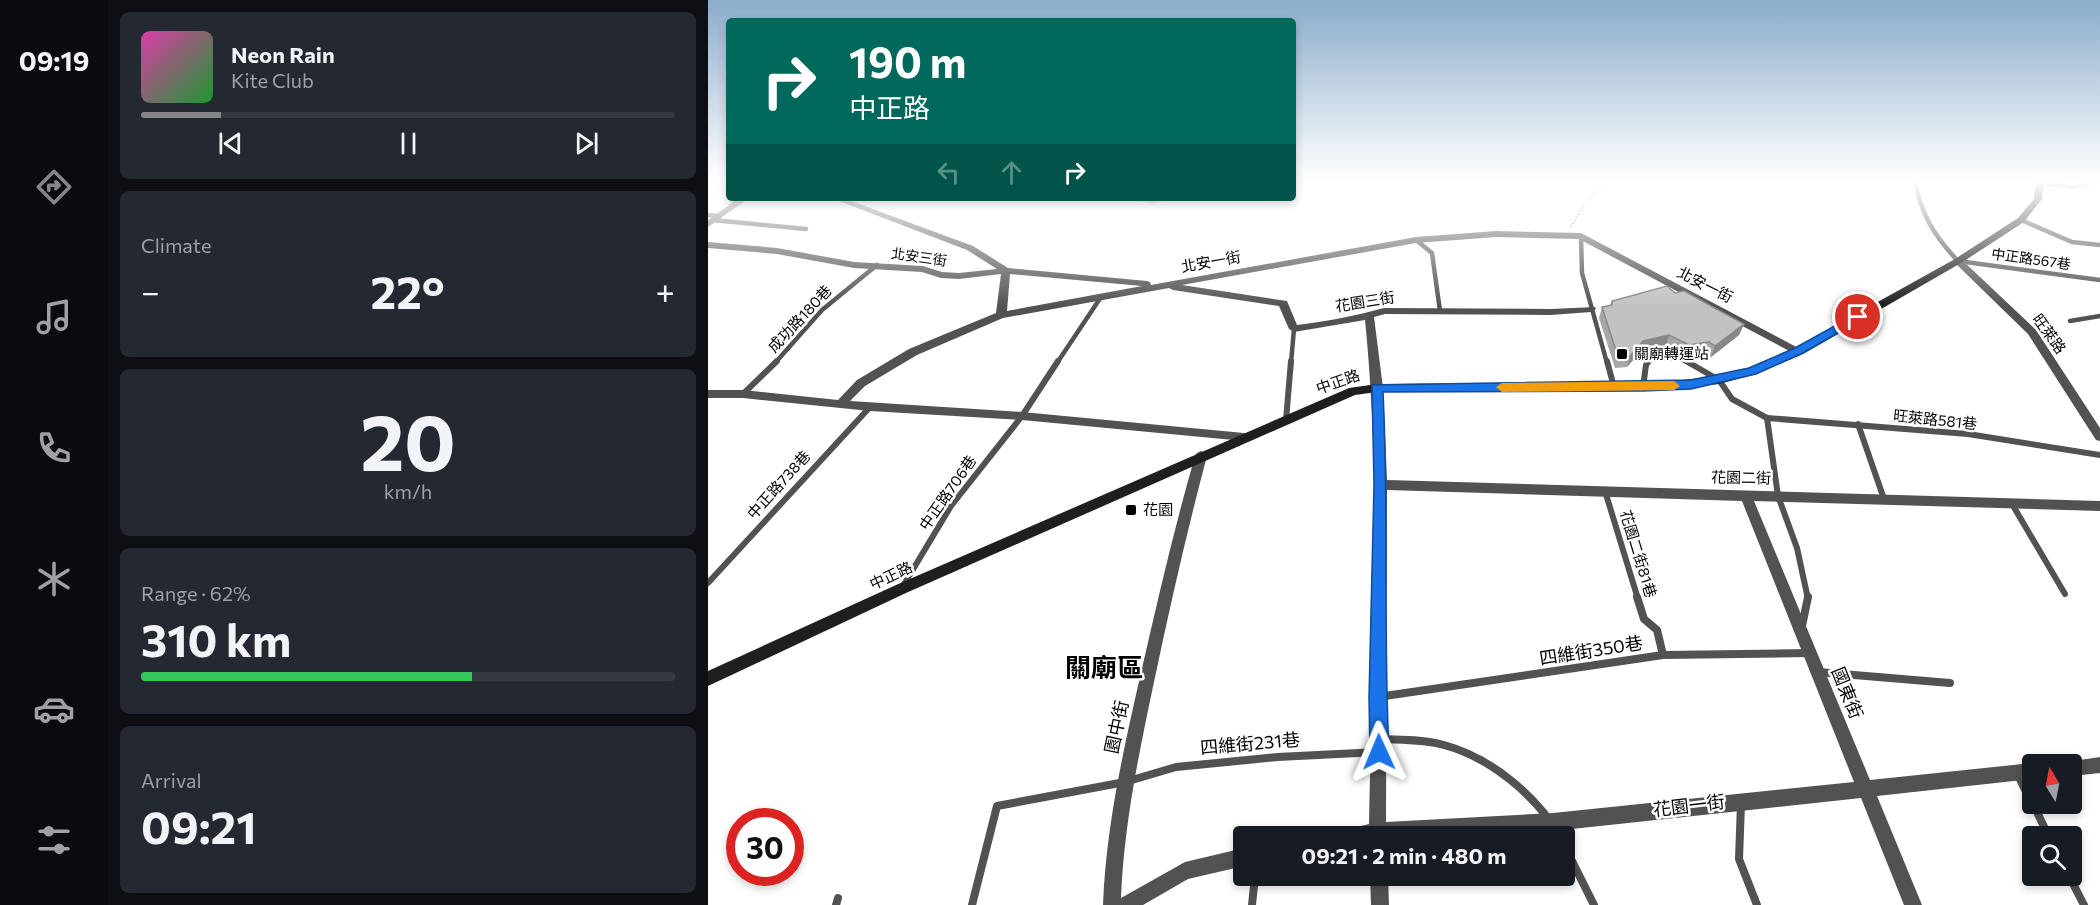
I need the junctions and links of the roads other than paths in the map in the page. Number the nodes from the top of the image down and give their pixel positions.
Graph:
1 (742, 222) edge
2 (900, 222) edge
3 (1928, 222) edge
4 (2018, 222) edge
5 (2026, 222) edge
6 (806, 229) dead end
7 (1581, 236) junction
8 (1416, 240) junction
9 (708, 245) edge
10 (2100, 245) edge
11 (1958, 261) junction
12 (877, 266) junction
13 (1006, 271) junction
14 (2100, 280) edge
15 (1162, 286) junction
16 (1101, 297) junction
17 (1591, 309) junction
18 (1440, 311) junction
19 (1369, 314) junction
20 (1001, 315) junction
21 (2100, 315) edge
22 (2070, 321) dead end
23 (1294, 329) junction
24 (1799, 351) junction
25 (1719, 380) junction
26 (1614, 387) junction
27 (1643, 387) junction
28 (1377, 388) junction
29 (708, 394) edge
30 (743, 394) junction
31 (840, 404) junction
32 (870, 407) junction
33 (1022, 416) junction
34 (1767, 418) junction
35 (1286, 420) junction
36 (1858, 424) junction
37 (2100, 437) edge
38 (1244, 438) junction
39 (2100, 455) edge
40 (1201, 456) junction
41 (1381, 485) junction
42 (1605, 490) junction
43 (1746, 496) junction
44 (1778, 496) junction
45 (1884, 499) junction
46 (2012, 503) junction
47 (2100, 506) edge
48 (708, 583) edge
49 (901, 589) junction
50 (2065, 594) dead end
51 (1801, 631) junction
52 (1811, 653) junction
53 (1663, 655) junction
54 (1818, 672) junction
55 (708, 679) edge
56 (1950, 683) dead end
57 (1377, 698) junction
58 (1379, 746) junction
59 (2100, 765) edge
60 (2082, 767) edge
61 (2022, 772) edge
62 (1125, 782) junction
63 (1866, 790) junction
64 (1742, 800) junction
65 (1377, 826) edge
66 (1554, 826) edge
67 (1575, 827) edge
68 (1233, 860) edge
69 (1575, 867) edge
70 (1254, 886) edge
71 (1379, 886) edge
72 (2074, 886) edge
73 (972, 905) edge
74 (1112, 905) edge
75 (1126, 905) edge
76 (1252, 905) edge
77 (1380, 905) edge
78 (1594, 905) edge
79 (1757, 905) edge
80 (1913, 905) edge
81 (2084, 905) edge

1 - 6 lane
2 - 13 street
3 - 11 lane
4 - 11 main road, 中正路
5 - 10 lane
7 - 8 street, 北安一街
7 - 17 lane
7 - 24 street, 北安一街
8 - 15 street, 北安一街
8 - 18 lane
9 - 12 street, 北安三街
11 - 14 lane, 中正路567巷
11 - 24 main road, 中正路
11 - 37 street, 旺萊路
12 - 13 street, 北安三街
12 - 30 lane, 成功路180巷
13 - 15 street, 北安三街
13 - 20 street
15 - 16 street, 北安一街
15 - 23 street
16 - 20 street, 北安一街
16 - 33 lane, 中正路706巷
17 - 18 street, 花園三街
17 - 26 lane
18 - 19 street, 花園三街
19 - 23 street, 花園三街
19 - 28 street
20 - 31 street, 北安一街
21 - 22 lane
23 - 35 lane
24 - 25 main road, 中正路
25 - 27 main road, 中正路
25 - 27 lane
25 - 34 lane
26 - 27 main road, 中正路
26 - 28 main road, 中正路
28 - 35 main road, 中正路
28 - 41 street
29 - 30 street
30 - 31 street
31 - 32 street
32 - 33 street
32 - 48 lane, 中正路738巷
33 - 38 street
33 - 49 lane, 中正路706巷
34 - 36 lane, 旺萊路581巷
34 - 44 lane
35 - 38 main road, 中正路
36 - 39 lane, 旺萊路581巷
36 - 45 lane
38 - 40 main road, 中正路
40 - 49 main road, 中正路
40 - 62 street, 園中街
41 - 42 street, 花園二街
41 - 57 street
42 - 43 street, 花園二街
42 - 53 lane, 花園二街81巷
43 - 44 street, 花園二街
43 - 51 street, 國東街
44 - 45 street, 花園二街
44 - 51 lane
45 - 46 street, 花園二街
46 - 47 street, 花園二街
46 - 50 lane
49 - 55 main road, 中正路
51 - 52 street, 國東街
52 - 53 lane, 四維街350巷
52 - 54 street, 國東街
53 - 57 lane, 四維街350巷
54 - 56 lane
54 - 63 street, 國東街
57 - 58 street
58 - 62 lane, 四維街231巷
58 - 65 street
58 - 66 lane, 四維街231巷
59 - 60 street
61 - 63 street, 花園一街
62 - 73 lane, 四維街231巷
62 - 74 street, 園中街
63 - 64 street, 花園一街
63 - 80 street, 國東街
64 - 67 street, 花園一街
64 - 79 lane
68 - 75 street
69 - 78 lane
70 - 76 lane
71 - 77 street
72 - 81 lane

